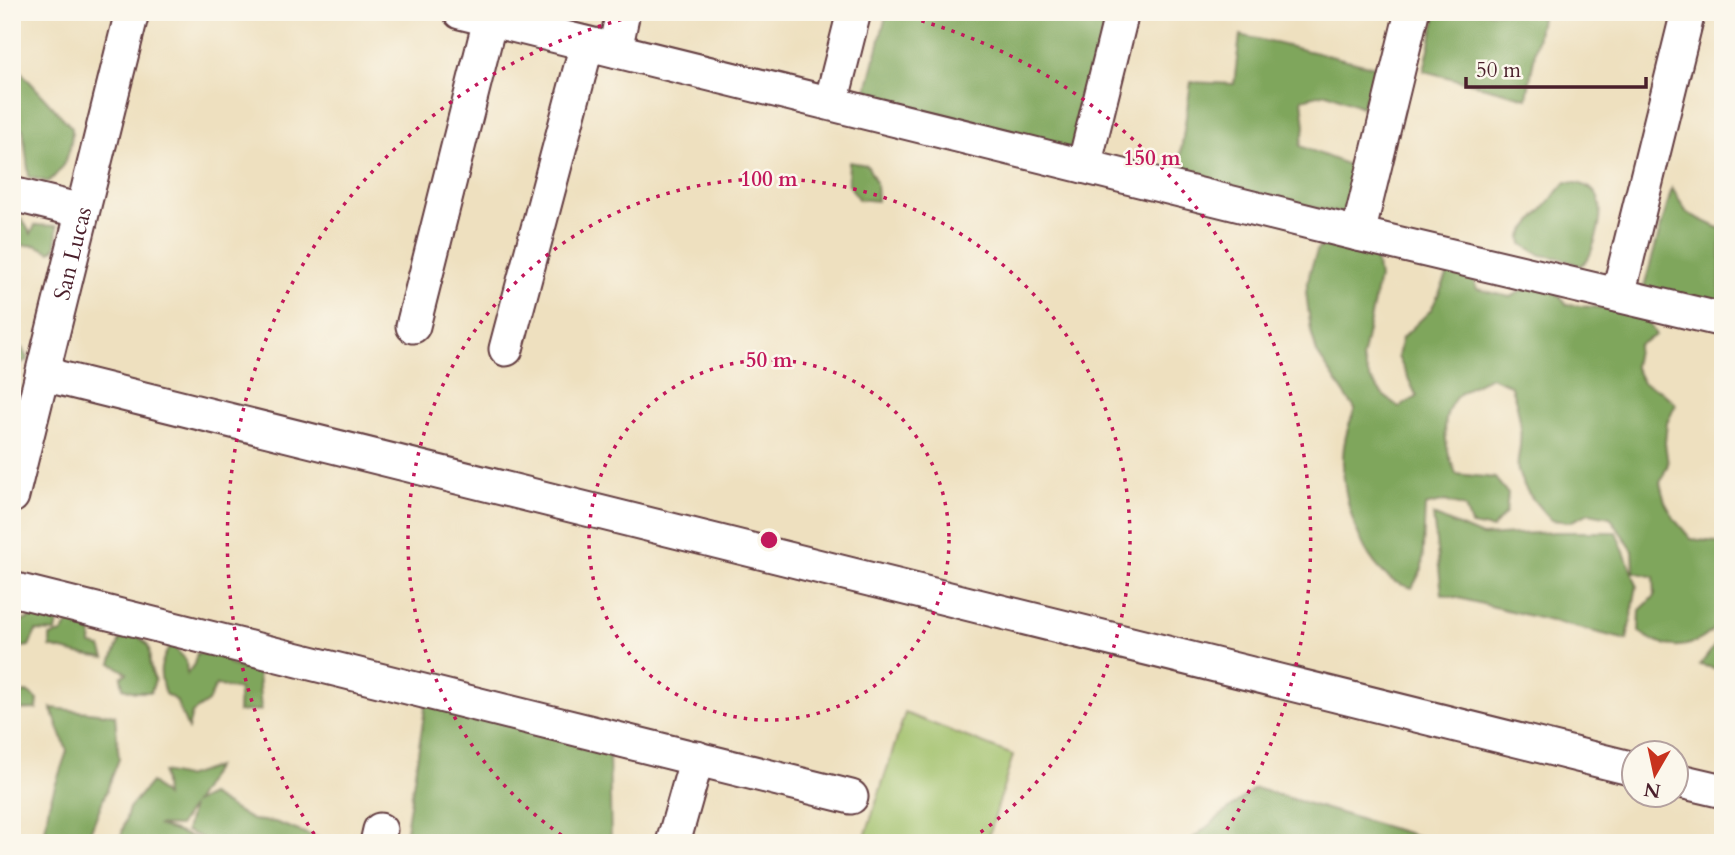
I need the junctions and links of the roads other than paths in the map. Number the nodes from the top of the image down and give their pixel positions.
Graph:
1 (132, 12) edge
2 (623, 12) edge
3 (854, 12) edge
4 (1122, 12) edge
5 (1412, 12) edge
6 (1688, 12) edge
7 (475, 16) edge
8 (601, 47) junction
9 (831, 103) junction
10 (1084, 166) junction
11 (12, 194) edge
12 (82, 211) junction
13 (1358, 234) junction
14 (1618, 295) junction
15 (1723, 320) edge
16 (413, 326) dead end
17 (506, 349) dead end
18 (43, 374) junction
19 (14, 482) edge
20 (12, 589) edge
21 (697, 758) junction
22 (1620, 766) edge
23 (1690, 783) edge
24 (1723, 791) edge
25 (851, 797) dead end
26 (673, 843) edge

1 - 12 street, San Lucas
2 - 8 street
3 - 9 street
4 - 10 street
5 - 13 street
6 - 14 street
7 - 8 street
7 - 16 street
8 - 9 street
8 - 17 street
9 - 10 street
10 - 13 street
11 - 12 street
12 - 18 street, San Lucas
13 - 14 street
14 - 15 street
18 - 19 street, San Lucas
18 - 22 street
20 - 21 street
21 - 25 street
21 - 26 street
23 - 24 street

